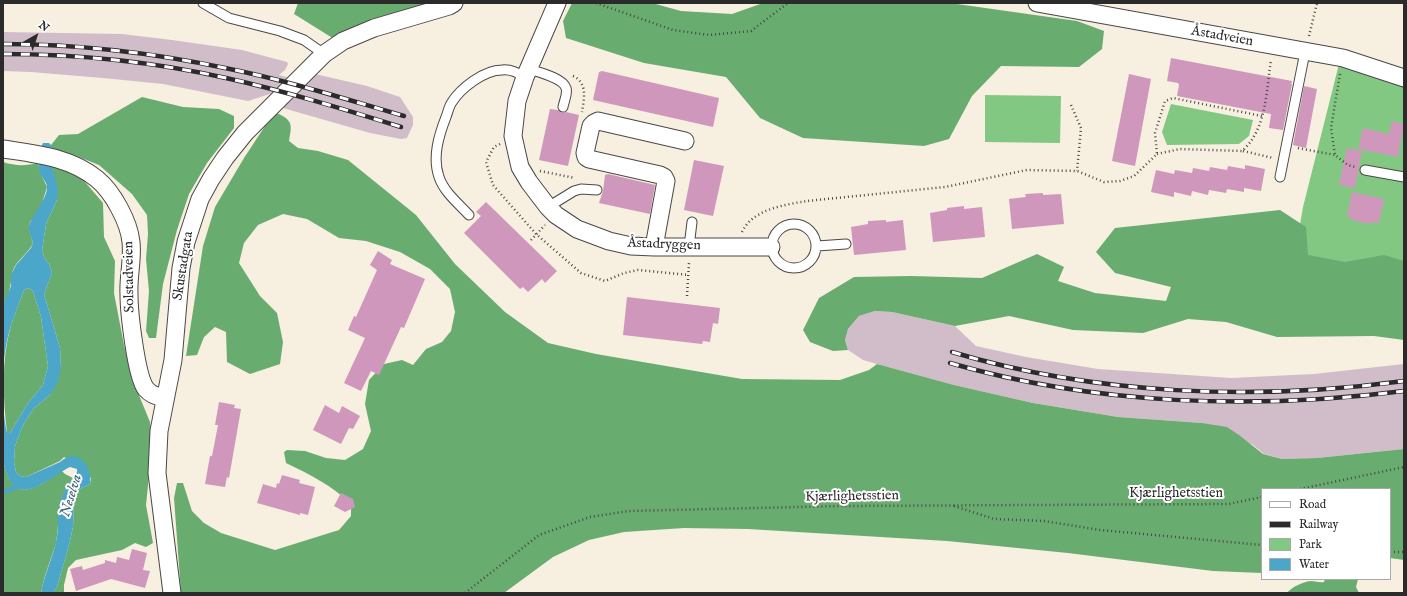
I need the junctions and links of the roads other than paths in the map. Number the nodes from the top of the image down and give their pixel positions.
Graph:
1 (203, 3) edge
2 (454, 3) edge
3 (557, 3) edge
4 (1038, 3) edge
5 (1305, 52) junction
6 (324, 54) junction
7 (527, 73) junction
8 (1404, 78) edge
9 (563, 107) dead end
10 (685, 141) dead end
11 (3, 149) edge
12 (1365, 170) road end
13 (1280, 177) dead end
14 (1404, 177) edge
15 (597, 190) dead end
16 (548, 207) junction
17 (469, 215) dead end
18 (692, 222) dead end
19 (846, 244) dead end
20 (817, 246) junction
21 (689, 247) junction
22 (771, 247) junction
23 (654, 248) junction
24 (165, 398) junction
25 (172, 593) edge

1 - 6 lane
2 - 6 street, Skustadgata
3 - 7 street, Åstadryggen
4 - 5 street, Åstadveien
5 - 8 street, Åstadveien
5 - 13 lane
6 - 24 street, Skustadgata
7 - 9 lane
7 - 16 street, Åstadryggen
7 - 17 lane
10 - 23 street
11 - 24 street, Solstadveien
12 - 14 lane
15 - 16 lane
16 - 23 street, Åstadryggen
18 - 21 lane
19 - 20 lane
20 - 22 lane
20 - 22 lane
21 - 22 street, Åstadryggen
21 - 23 street, Åstadryggen
24 - 25 street, Skustadgata

